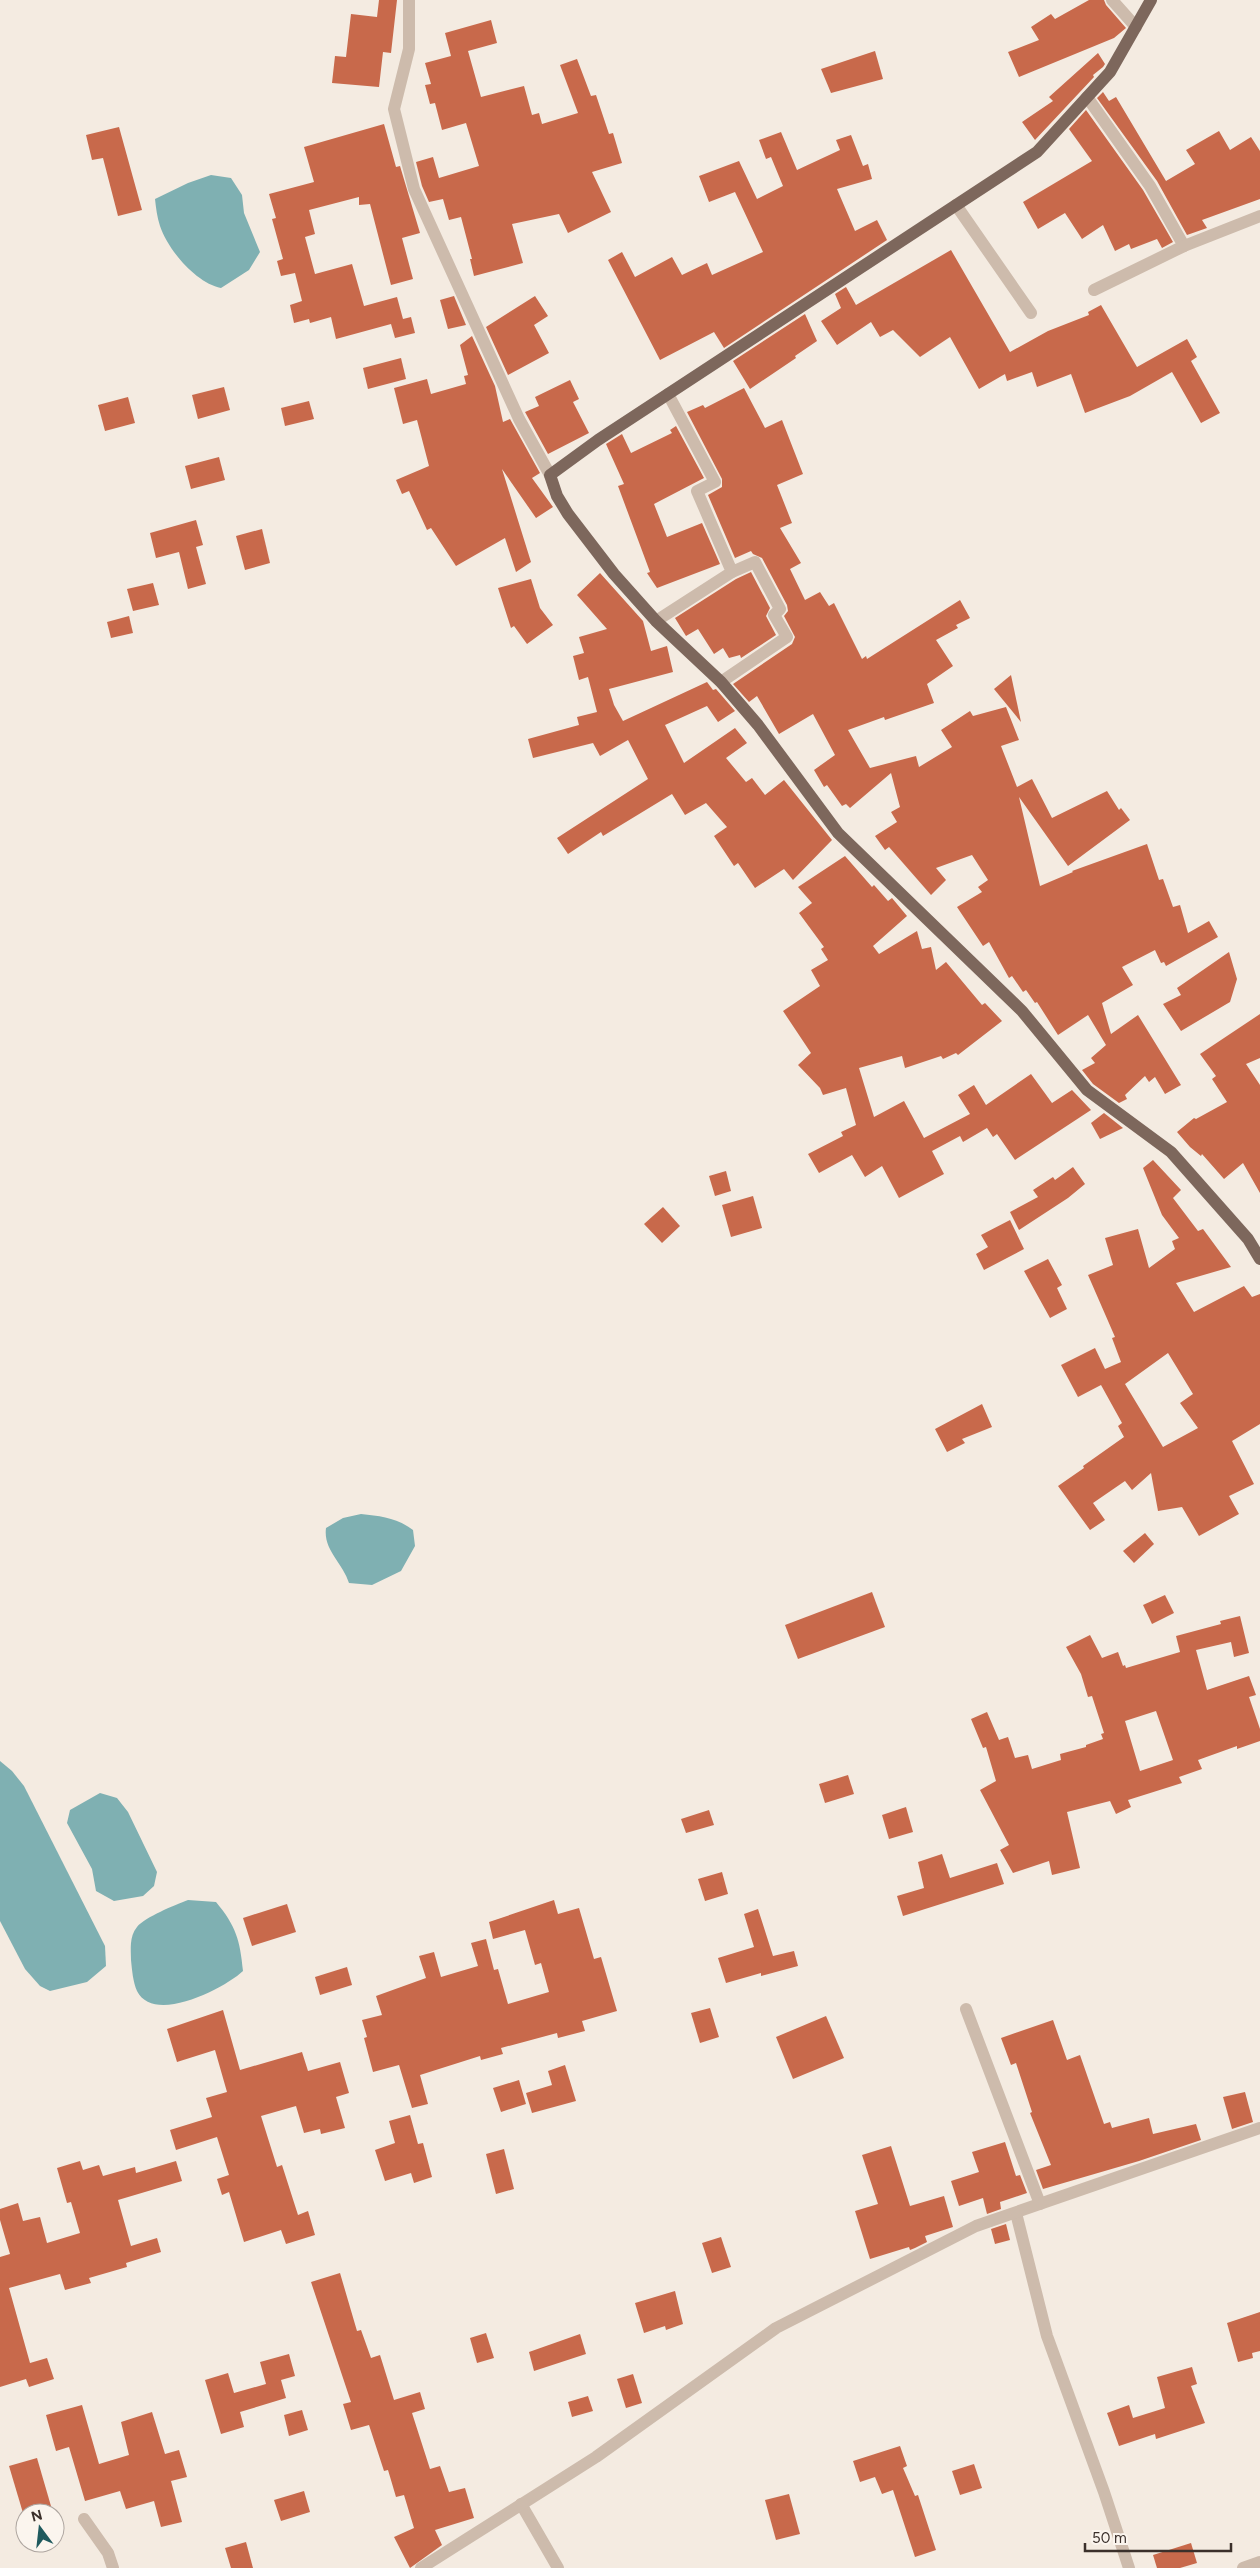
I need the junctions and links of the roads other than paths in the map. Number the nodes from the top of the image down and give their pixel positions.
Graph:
1 (409, 0) edge
2 (1112, 0) edge
3 (1151, 0) edge
4 (1136, 27) junction
5 (1088, 97) junction
6 (956, 206) junction
7 (1260, 216) edge
8 (1184, 246) junction
9 (1094, 290) dead end
10 (1031, 313) dead end
11 (668, 394) junction
12 (550, 475) junction
13 (732, 572) junction
14 (656, 622) junction
15 (721, 682) junction
16 (1260, 1258) edge
17 (966, 2009) dead end
18 (1260, 2128) edge
19 (1040, 2204) junction
20 (1016, 2212) junction
21 (522, 2504) junction
22 (84, 2519) dead end
23 (1260, 2562) edge
24 (113, 2568) edge
25 (420, 2568) edge
26 (558, 2568) edge
27 (1128, 2568) edge
28 (1243, 2568) edge

1 - 12 street
2 - 4 street
3 - 4 main road
4 - 5 main road
5 - 6 main road
5 - 8 street
6 - 10 street
6 - 11 main road
7 - 8 street
8 - 9 street
11 - 12 main road
11 - 13 street
12 - 14 main road
13 - 14 street
13 - 15 street
14 - 15 main road
15 - 16 main road
17 - 19 street
18 - 19 street
19 - 20 street
20 - 21 street
20 - 27 street
21 - 25 street
21 - 26 street
22 - 24 street
23 - 28 street

